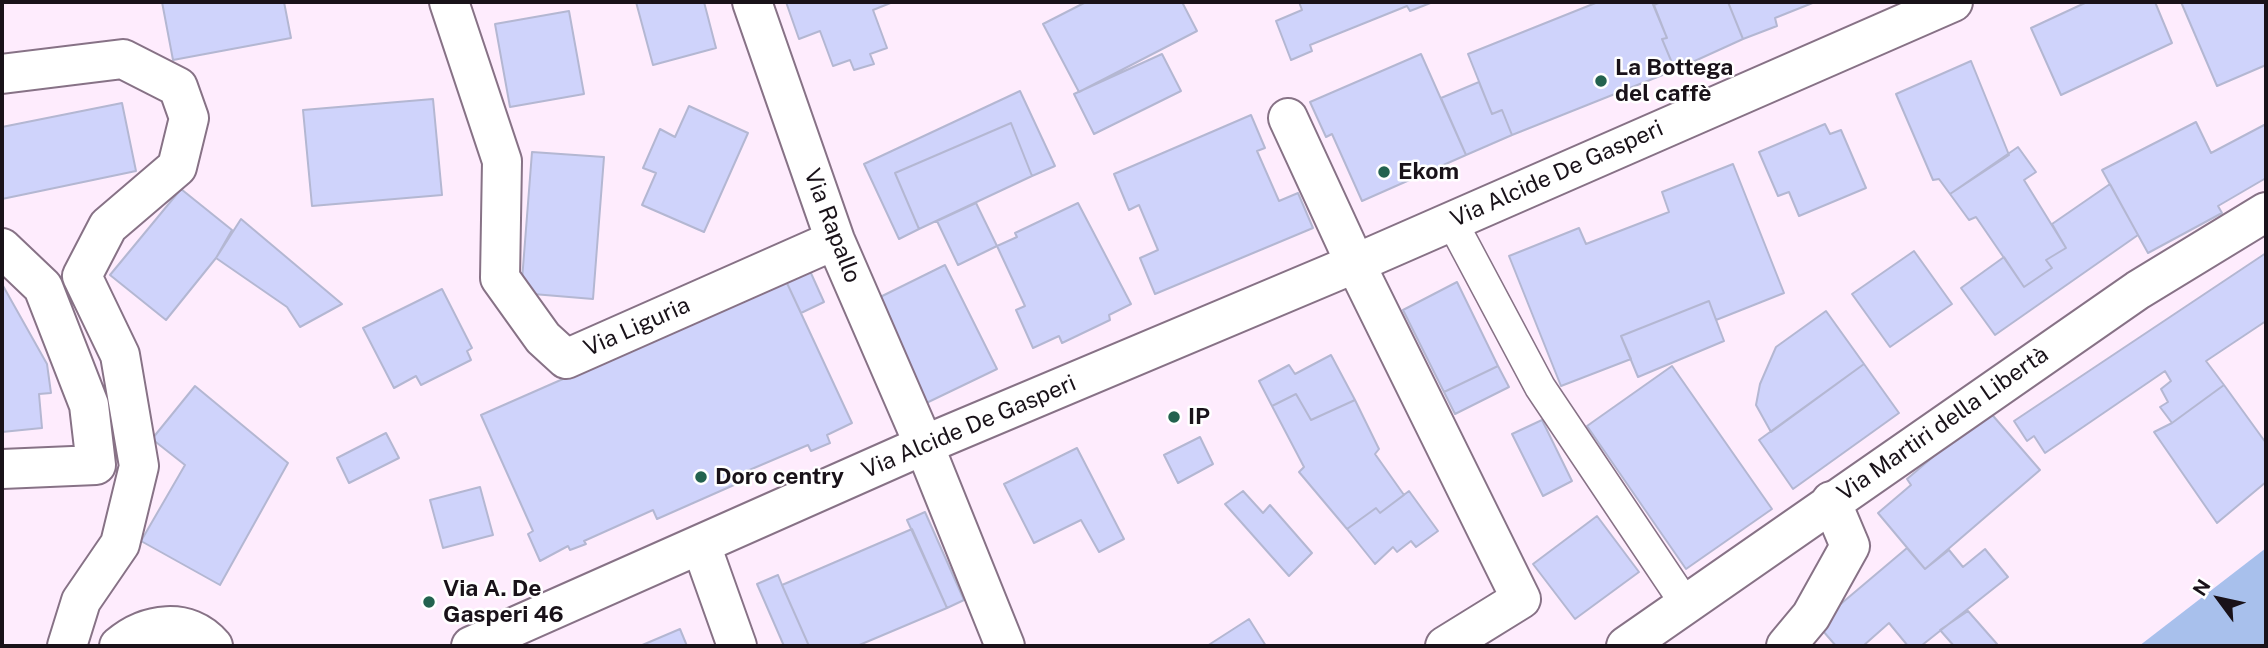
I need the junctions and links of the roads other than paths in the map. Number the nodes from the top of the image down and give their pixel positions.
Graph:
1 (450, 2) edge
2 (752, 2) edge
3 (1953, 2) edge
4 (2, 74) edge
5 (1288, 118) dead end
6 (2266, 212) edge
7 (1451, 220) junction
8 (835, 240) junction
9 (2, 248) edge
10 (1355, 263) junction
11 (924, 445) junction
12 (2, 469) edge
13 (1831, 501) junction
14 (701, 545) junction
15 (1685, 603) junction
16 (66, 646) edge
17 (119, 646) edge
18 (213, 646) edge
19 (471, 646) edge
20 (737, 646) edge
21 (1005, 646) edge
22 (1445, 646) edge
23 (1626, 646) edge
24 (1786, 646) edge

1 - 8 street, Via Liguria
2 - 8 street, Via Rapallo
3 - 7 street, Via Alcide De Gasperi
4 - 16 street
5 - 10 street
6 - 13 street, Via Martiri della Libertà
7 - 10 street, Via Alcide De Gasperi
7 - 15 street
8 - 11 street, Via Rapallo
9 - 12 street
10 - 11 street, Via Alcide De Gasperi
10 - 22 street
11 - 14 street, Via Alcide De Gasperi
11 - 21 street, Via Rapallo
13 - 15 street, Via Martiri della Libertà
13 - 24 street
14 - 19 street, Via Alcide De Gasperi
14 - 20 street
15 - 23 street, Via Martiri della Libertà
17 - 18 street

